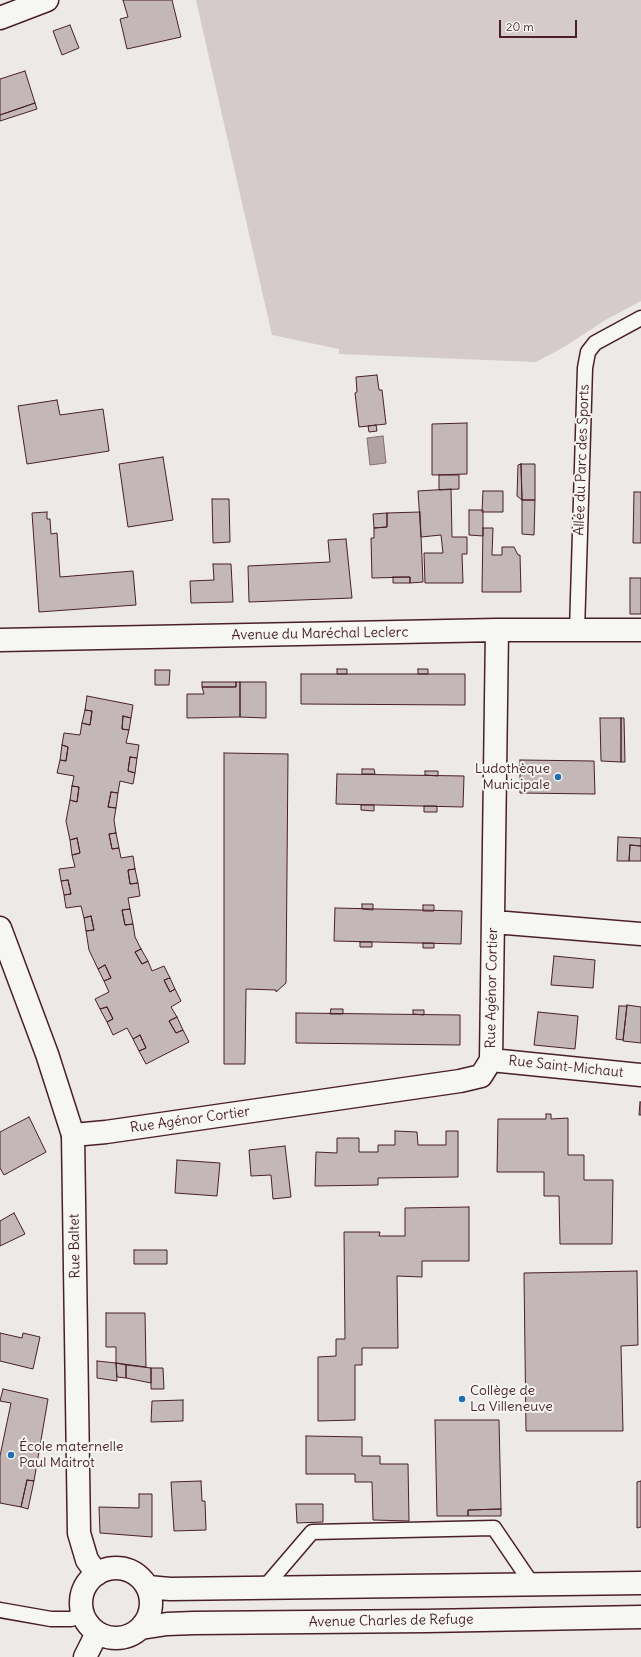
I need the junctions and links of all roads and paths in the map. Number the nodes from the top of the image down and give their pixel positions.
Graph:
1 (47, 0) edge
2 (0, 18) edge
3 (641, 318) edge
4 (497, 630) junction
5 (641, 630) edge
6 (577, 631) junction
7 (0, 640) edge
8 (494, 922) junction
9 (0, 928) edge
10 (641, 934) edge
11 (491, 1060) junction
12 (641, 1075) edge
13 (73, 1135) junction
14 (97, 1574) junction
15 (641, 1583) edge
16 (532, 1584) junction
17 (148, 1587) junction
18 (264, 1588) junction
19 (0, 1610) edge
20 (83, 1615) junction
21 (641, 1617) edge
22 (142, 1628) junction
23 (97, 1633) junction
24 (85, 1657) edge

1 - 2 street
3 - 6 lane, Allée du Parc des Sports
4 - 6 street, Avenue du Maréchal Leclerc
4 - 7 street, Avenue du Maréchal Leclerc
4 - 8 street, Rue Agénor Cortier
5 - 6 street, Avenue du Maréchal Leclerc
8 - 10 street
8 - 11 street, Rue Agénor Cortier
9 - 13 street, Rue Baltet
11 - 12 street, Rue Saint-Michaut
11 - 13 street, Rue Agénor Cortier
13 - 14 street, Rue Baltet
14 - 17 street
14 - 20 street
15 - 16 street
16 - 18 street
16 - 18 lane
17 - 18 street
17 - 22 street
19 - 20 lane
20 - 23 street
21 - 22 street, Avenue Charles de Refuge
22 - 23 street
23 - 24 street

